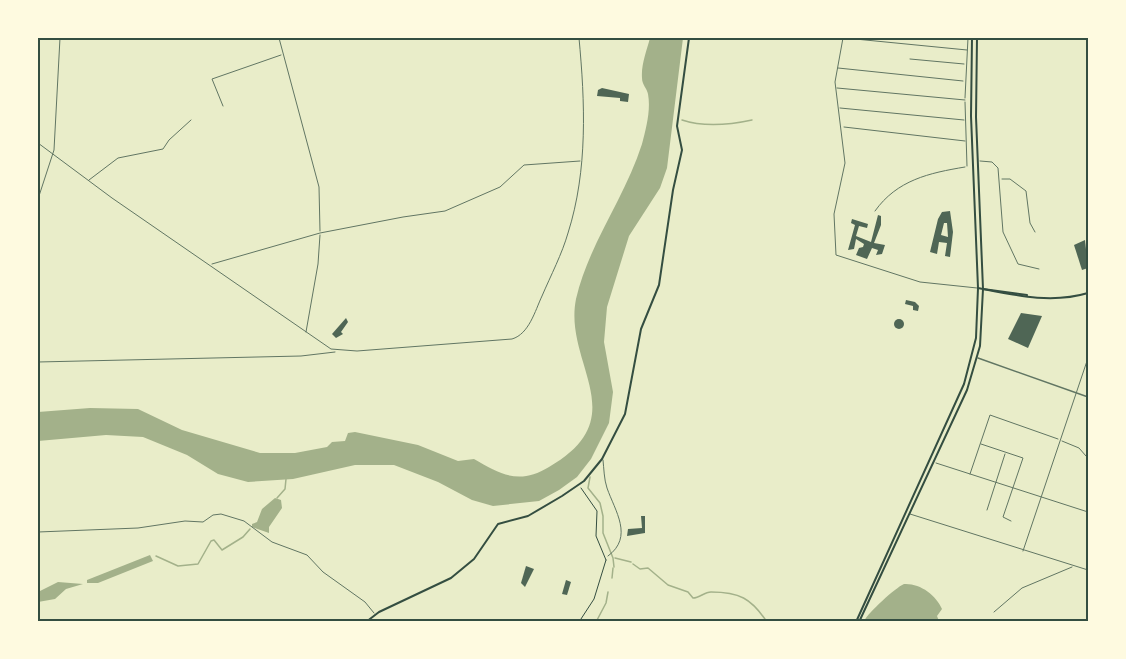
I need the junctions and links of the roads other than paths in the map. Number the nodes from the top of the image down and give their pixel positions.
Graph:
1 (60, 38) edge
2 (279, 38) edge
3 (579, 38) edge
4 (689, 38) edge
5 (843, 38) edge
6 (968, 38) edge
7 (972, 38) edge
8 (977, 38) edge
9 (967, 50) junction
10 (283, 54) junction
11 (910, 59) dead end
12 (966, 64) junction
13 (836, 68) junction
14 (964, 81) junction
15 (836, 88) junction
16 (965, 100) junction
17 (223, 105) dead end
18 (838, 108) junction
19 (191, 120) dead end
20 (964, 120) junction
21 (842, 126) junction
22 (965, 141) junction
23 (38, 143) edge
24 (53, 155) junction
25 (582, 160) junction
26 (977, 162) junction
27 (972, 164) junction
28 (967, 166) junction
29 (1000, 179) junction
30 (88, 181) junction
31 (38, 199) edge
32 (875, 211) dead end
33 (1035, 231) dead end
34 (320, 233) junction
35 (210, 266) junction
36 (1039, 269) dead end
37 (978, 288) junction
38 (983, 289) junction
39 (1089, 293) edge
40 (306, 332) junction
41 (335, 350) junction
42 (973, 357) junction
43 (978, 358) junction
44 (1089, 358) edge
45 (38, 362) edge
46 (1077, 392) junction
47 (1089, 397) edge
48 (1060, 440) junction
49 (980, 443) junction
50 (1005, 452) junction
51 (1086, 456) dead end
52 (602, 459) junction
53 (929, 461) junction
54 (934, 463) junction
55 (970, 474) junction
56 (996, 482) junction
57 (1013, 486) junction
58 (1042, 495) junction
59 (987, 510) dead end
60 (1089, 512) edge
61 (908, 513) junction
62 (1011, 521) dead end
63 (38, 532) edge
64 (1023, 551) junction
65 (608, 556) road end
66 (1073, 565) junction
67 (1089, 570) edge
68 (994, 612) dead end
69 (375, 614) junction
70 (1089, 617) edge
71 (366, 621) edge
72 (858, 621) edge
73 (1087, 621) edge

1 - 24 street
2 - 10 street
3 - 25 street
4 - 52 main road
5 - 9 street
5 - 13 street
6 - 9 street
7 - 27 main road
8 - 26 main road
9 - 12 street
10 - 17 street
10 - 34 street
11 - 12 street
12 - 14 street
13 - 14 street
13 - 15 street
14 - 16 street
15 - 16 street
15 - 18 street
16 - 20 street
18 - 20 street
18 - 21 street
19 - 30 street
20 - 22 street
21 - 22 street
21 - 37 street
22 - 28 street
23 - 24 street
24 - 30 street
24 - 31 street
25 - 34 street
25 - 41 street
26 - 27 main road
26 - 29 street
26 - 38 main road
27 - 28 street
27 - 37 main road
28 - 32 street
29 - 33 street
29 - 36 street
30 - 35 street
34 - 35 street
34 - 40 street
35 - 40 street
37 - 38 main road
37 - 42 main road
38 - 39 main road
38 - 43 main road
40 - 41 street
41 - 45 street
42 - 43 main road
42 - 53 main road
43 - 46 street
43 - 54 main road
44 - 46 street
46 - 47 street
46 - 48 street
48 - 49 street
48 - 51 street
48 - 58 street
49 - 50 street
49 - 55 street
50 - 56 street
50 - 57 street
52 - 65 street
52 - 69 main road
53 - 54 main road
53 - 61 main road
54 - 55 street
54 - 61 main road
55 - 56 street
56 - 57 street
56 - 59 street
57 - 58 street
57 - 62 street
58 - 60 street
58 - 64 street
61 - 64 street
61 - 72 main road
63 - 69 street
64 - 66 street
66 - 67 street
66 - 68 street
69 - 71 main road
70 - 73 street

